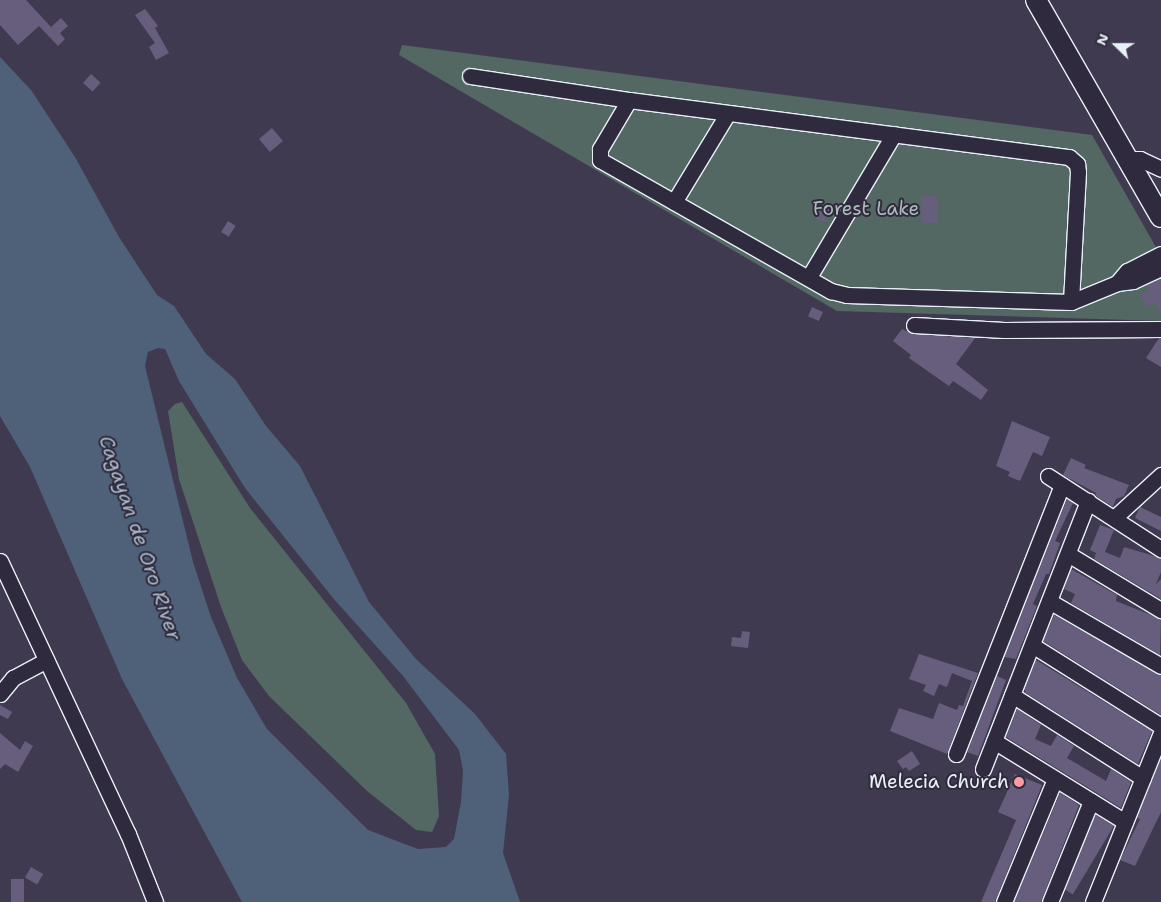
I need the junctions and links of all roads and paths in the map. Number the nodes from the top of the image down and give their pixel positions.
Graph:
1 (1036, 0) edge
2 (470, 76) dead end
3 (629, 100) junction
4 (728, 113) junction
5 (894, 134) junction
6 (1131, 165) junction
7 (1161, 169) edge
8 (674, 202) junction
9 (1161, 217) edge
10 (1161, 254) edge
11 (1161, 268) edge
12 (809, 277) junction
13 (1117, 282) junction
14 (1071, 302) junction
15 (914, 325) dead end
16 (1161, 329) edge
17 (1161, 475) edge
18 (1048, 476) dead end
19 (1062, 485) junction
20 (1088, 502) junction
21 (1114, 518) junction
22 (1161, 549) edge
23 (1068, 554) junction
24 (0, 561) edge
25 (1049, 600) junction
26 (1161, 610) edge
27 (1032, 646) junction
28 (46, 660) junction
29 (1161, 666) edge
30 (0, 694) edge
31 (1012, 695) junction
32 (1161, 726) edge
33 (1161, 733) edge
34 (994, 741) junction
35 (956, 754) dead end
36 (983, 769) dead end
37 (1143, 778) junction
38 (1055, 779) junction
39 (1091, 801) junction
40 (1125, 822) junction
41 (155, 902) edge
42 (1004, 902) edge
43 (1050, 902) edge
44 (1093, 902) edge

1 - 6 main road
2 - 3 street
3 - 4 street
3 - 8 street
4 - 5 street
4 - 8 street
5 - 12 street
5 - 14 street
6 - 7 street
6 - 9 main road
8 - 12 street
10 - 13 street
11 - 13 street
12 - 14 street
13 - 14 street
15 - 16 street
17 - 21 street
18 - 19 street
19 - 20 street
19 - 35 street
20 - 21 street
20 - 23 street
21 - 22 street
23 - 25 street
23 - 26 street
24 - 28 street
25 - 27 street
25 - 29 street
27 - 31 street
27 - 32 street
28 - 30 street
28 - 41 street
31 - 34 street
31 - 37 street
33 - 37 street
34 - 36 street
34 - 38 street
37 - 40 street
38 - 39 street
38 - 42 street
39 - 40 street
39 - 43 street
40 - 44 street

